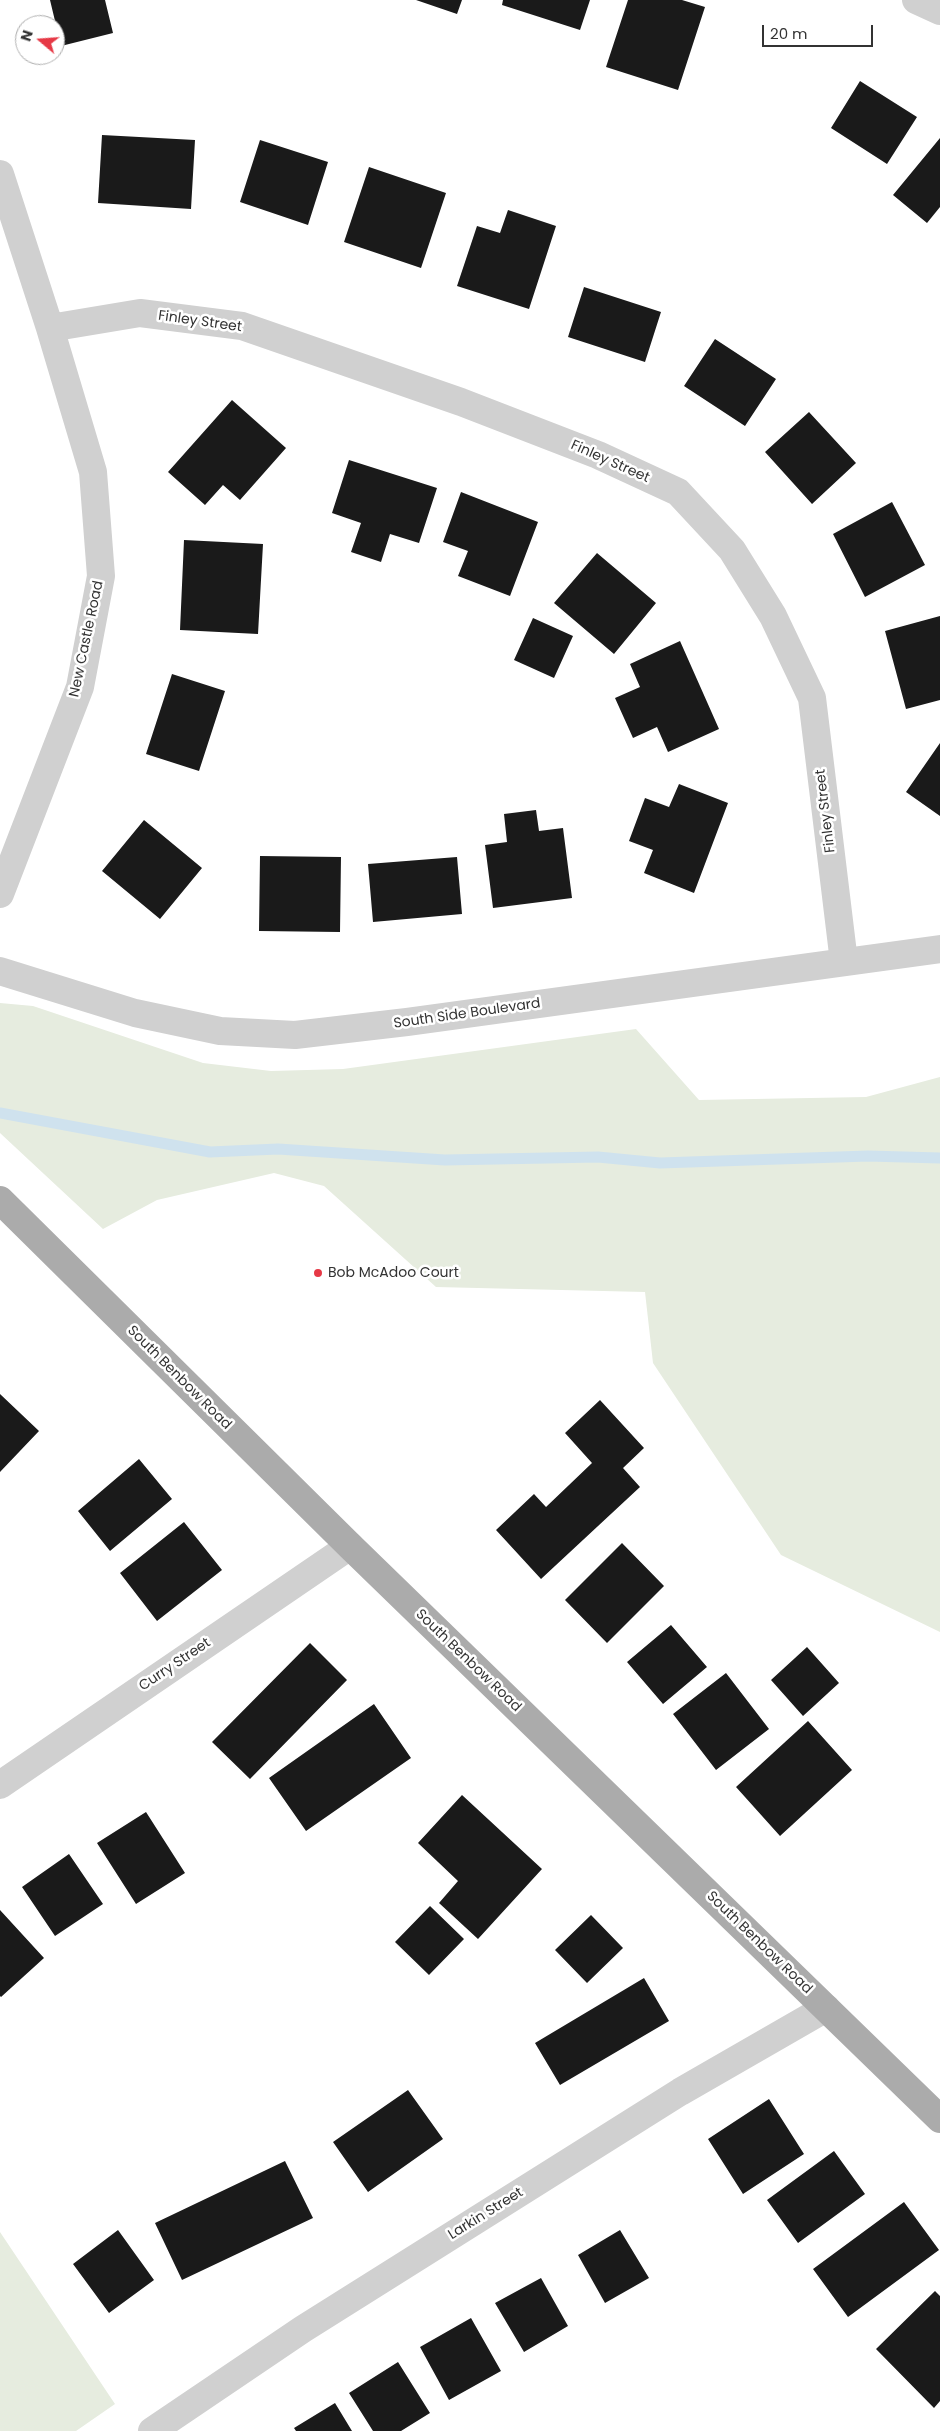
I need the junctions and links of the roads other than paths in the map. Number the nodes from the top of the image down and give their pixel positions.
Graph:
1 (916, 0) edge
2 (940, 11) edge
3 (0, 174) edge
4 (50, 328) junction
5 (0, 894) edge
6 (940, 949) edge
7 (844, 962) junction
8 (0, 971) edge
9 (0, 1200) edge
10 (350, 1546) junction
11 (0, 1784) edge
12 (826, 2008) junction
13 (940, 2119) edge
14 (152, 2431) edge

1 - 2 street
3 - 4 street, New Castle Road
4 - 5 street, New Castle Road
4 - 7 street, Finley Street
6 - 7 street, South Side Boulevard
7 - 8 street, South Side Boulevard
9 - 10 main road, South Benbow Road
10 - 11 street, Curry Street
10 - 12 main road, South Benbow Road
12 - 13 main road, South Benbow Road
12 - 14 street, Larkin Street

